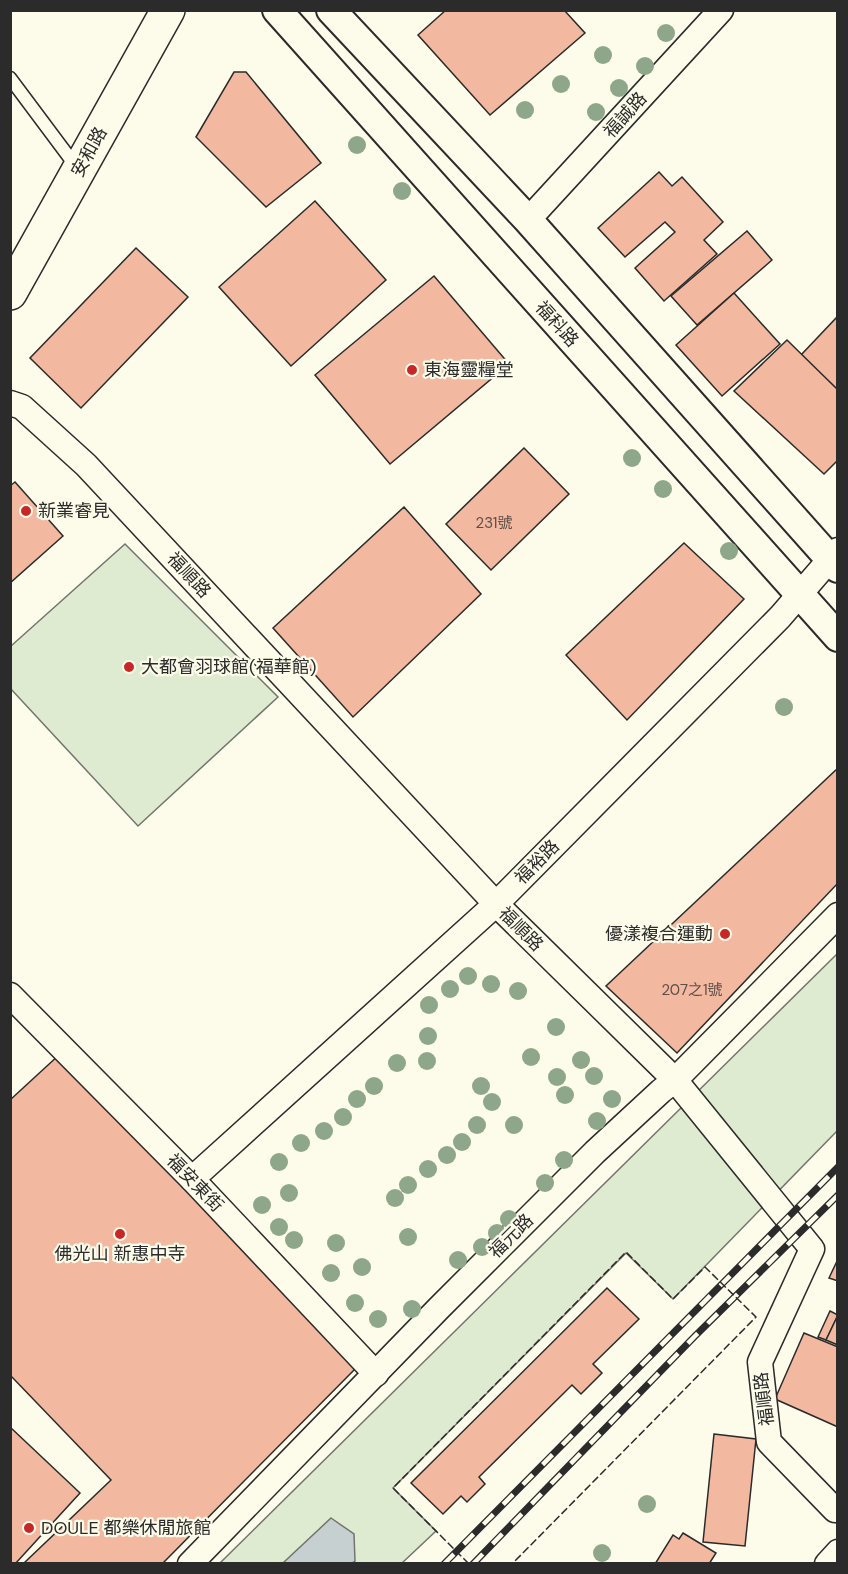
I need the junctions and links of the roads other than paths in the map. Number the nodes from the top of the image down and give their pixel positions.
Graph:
1 (168, 10) edge
2 (277, 10) edge
3 (331, 10) edge
4 (721, 10) edge
5 (10, 78) edge
6 (79, 171) junction
7 (528, 220) junction
8 (10, 293) edge
9 (10, 403) edge
10 (835, 559) edge
11 (799, 594) junction
12 (837, 637) edge
13 (496, 904) junction
14 (837, 915) edge
15 (10, 995) edge
16 (675, 1080) junction
17 (192, 1179) junction
18 (376, 1374) junction
19 (837, 1510) edge
20 (837, 1552) edge
21 (190, 1563) edge
22 (827, 1563) edge

1 - 6 main road, 安和路
2 - 11 street, 福科路
3 - 7 street
4 - 7 street, 福誠路
5 - 6 lane
6 - 8 main road, 安和路
7 - 10 street
9 - 13 street, 福順路
10 - 11 street, 福裕路
11 - 12 street, 福科路
11 - 13 street, 福裕路
13 - 16 street, 福順路
13 - 17 street, 福裕路
14 - 16 street, 福元路
15 - 17 street, 福安東街
16 - 18 street, 福元路
16 - 19 street, 福順路
17 - 18 street, 福安東街
18 - 21 street, 福元路
20 - 22 street

